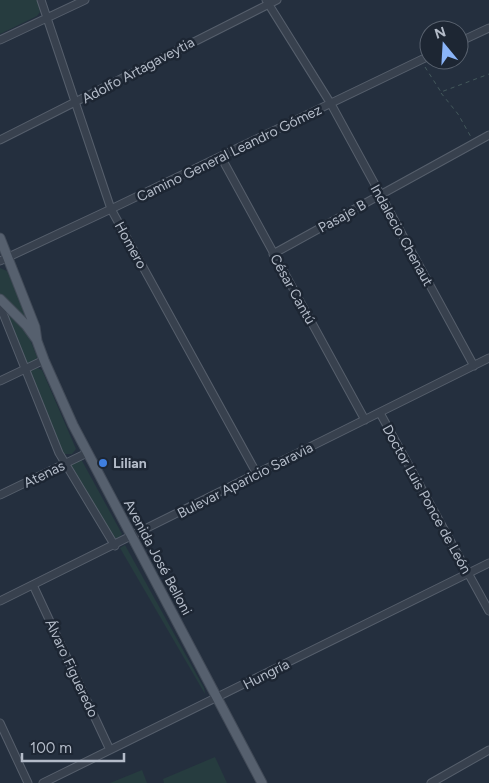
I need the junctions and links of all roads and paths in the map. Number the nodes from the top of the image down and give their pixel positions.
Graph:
1 (41, 0) edge
2 (85, 0) edge
3 (277, 0) edge
4 (267, 2) edge
5 (47, 18) junction
6 (489, 28) edge
7 (469, 37) edge
8 (0, 40) edge
9 (419, 61) edge
10 (428, 70) edge
11 (489, 74) edge
12 (440, 92) junction
13 (76, 102) junction
14 (330, 104) junction
15 (489, 135) edge
16 (0, 140) edge
17 (474, 142) junction
18 (221, 157) junction
19 (380, 195) junction
20 (112, 209) junction
21 (0, 238) edge
22 (273, 254) junction
23 (4, 259) edge
24 (0, 299) edge
25 (0, 306) edge
26 (37, 340) junction
27 (489, 358) edge
28 (44, 360) junction
29 (474, 366) junction
30 (25, 369) junction
31 (0, 381) edge
32 (380, 413) junction
33 (365, 420) junction
34 (87, 453) junction
35 (65, 464) junction
36 (257, 474) junction
37 (0, 495) edge
38 (132, 537) junction
39 (114, 546) junction
40 (489, 563) edge
41 (468, 573) junction
42 (34, 585) junction
43 (0, 601) edge
44 (489, 612) edge
45 (217, 698) junction
46 (0, 723) edge
47 (110, 750) junction
48 (489, 750) edge
49 (28, 783) edge
50 (43, 783) edge
51 (262, 783) edge
52 (431, 783) edge

1 - 5 street, Homero
2 - 5 street
3 - 4 street, Adolfo Artagaveytia
4 - 13 street, Adolfo Artagaveytia
4 - 14 street, Indalecio Chenaut
5 - 8 street
5 - 13 street, Homero
6 - 7 street
9 - 14 street, Camino General Leandro Gómez
10 - 12 path
11 - 12 path
12 - 17 path
13 - 16 street, Adolfo Artagaveytia
13 - 20 street, Homero
14 - 18 street, Camino General Leandro Gómez
14 - 19 street, Indalecio Chenaut
15 - 17 street, Pasaje B
17 - 19 street, Pasaje B
18 - 20 street, Camino General Leandro Gómez
18 - 22 street, César Cantú
19 - 22 street, Pasaje B
19 - 29 street, Indalecio Chenaut
20 - 23 street, Camino General Leandro Gómez
20 - 36 street, Homero
21 - 23 main road, Avenida José Belloni
22 - 33 street, César Cantú
23 - 26 main road, Avenida José Belloni
24 - 26 main road, Avenida José Belloni
25 - 30 street
26 - 28 main road, Avenida José Belloni
27 - 29 street, Bulevar Aparicio Saravia
28 - 30 street
28 - 34 main road, Avenida José Belloni
29 - 32 street, Bulevar Aparicio Saravia
30 - 31 street
30 - 35 street
32 - 33 street, Bulevar Aparicio Saravia
32 - 41 street, Doctor Luis Ponce de León
33 - 36 street, Bulevar Aparicio Saravia
34 - 35 street, Atenas
34 - 38 main road, Avenida José Belloni
35 - 37 street, Atenas
35 - 39 street
36 - 38 street, Bulevar Aparicio Saravia
38 - 39 street, Bulevar Aparicio Saravia
38 - 45 main road, Avenida José Belloni
39 - 42 street, Bulevar Aparicio Saravia
40 - 41 street, Hungría
41 - 44 street, Doctor Luis Ponce de León
41 - 45 street, Hungría
42 - 43 street, Bulevar Aparicio Saravia
42 - 47 street, Álvaro Figueredo
45 - 47 street, Hungría
45 - 51 main road, Avenida José Belloni
46 - 49 street
47 - 50 street, Hungría
48 - 52 street

